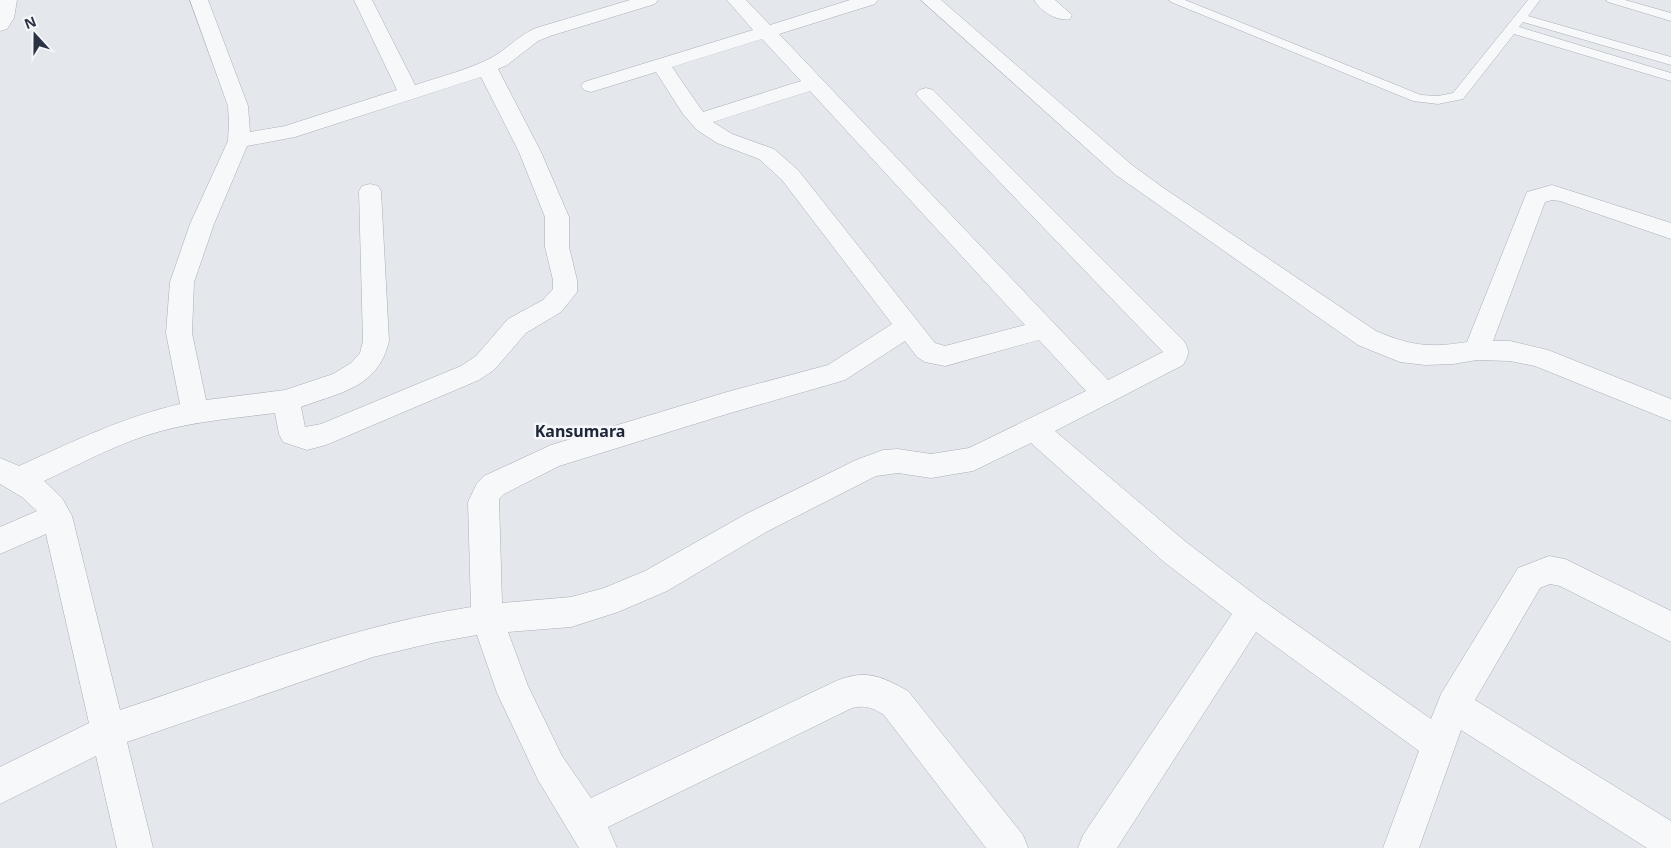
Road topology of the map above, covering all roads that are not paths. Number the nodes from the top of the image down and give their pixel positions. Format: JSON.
{"nodes":[{"id":1,"x":8,"y":0,"type":"edge"},
{"id":2,"x":198,"y":0,"type":"edge"},
{"id":3,"x":363,"y":0,"type":"edge"},
{"id":4,"x":649,"y":0,"type":"edge"},
{"id":5,"x":736,"y":0,"type":"edge"},
{"id":6,"x":869,"y":0,"type":"edge"},
{"id":7,"x":930,"y":0,"type":"edge"},
{"id":8,"x":1043,"y":0,"type":"edge"},
{"id":9,"x":1175,"y":0,"type":"edge"},
{"id":10,"x":1534,"y":0,"type":"edge"},
{"id":11,"x":1612,"y":0,"type":"edge"},
{"id":12,"x":1063,"y":15,"type":"dead end"},
{"id":13,"x":1520,"y":17,"type":"junction"},
{"id":14,"x":1671,"y":17,"type":"edge"},
{"id":15,"x":0,"y":25,"type":"edge"},
{"id":16,"x":1511,"y":30,"type":"junction"},
{"id":17,"x":766,"y":32,"type":"junction"},
{"id":18,"x":1671,"y":61,"type":"edge"},
{"id":19,"x":661,"y":64,"type":"junction"},
{"id":20,"x":487,"y":68,"type":"junction"},
{"id":21,"x":1671,"y":77,"type":"edge"},
{"id":22,"x":815,"y":83,"type":"junction"},
{"id":23,"x":591,"y":86,"type":"dead end"},
{"id":24,"x":410,"y":94,"type":"junction"},
{"id":25,"x":926,"y":94,"type":"dead end"},
{"id":26,"x":698,"y":120,"type":"junction"},
{"id":27,"x":239,"y":141,"type":"junction"},
{"id":28,"x":370,"y":191,"type":"dead end"},
{"id":29,"x":1671,"y":231,"type":"edge"},
{"id":30,"x":907,"y":327,"type":"junction"},
{"id":31,"x":1044,"y":329,"type":"junction"},
{"id":32,"x":1477,"y":350,"type":"junction"},
{"id":33,"x":1105,"y":394,"type":"junction"},
{"id":34,"x":286,"y":401,"type":"junction"},
{"id":35,"x":1671,"y":410,"type":"edge"},
{"id":36,"x":195,"y":412,"type":"junction"},
{"id":37,"x":1034,"y":429,"type":"junction"},
{"id":38,"x":9,"y":475,"type":"edge"},
{"id":39,"x":57,"y":516,"type":"junction"},
{"id":40,"x":0,"y":541,"type":"edge"},
{"id":41,"x":1252,"y":610,"type":"junction"},
{"id":42,"x":487,"y":620,"type":"junction"},
{"id":43,"x":1671,"y":627,"type":"edge"},
{"id":44,"x":1453,"y":706,"type":"junction"},
{"id":45,"x":109,"y":731,"type":"junction"},
{"id":46,"x":1439,"y":745,"type":"junction"},
{"id":47,"x":0,"y":786,"type":"edge"},
{"id":48,"x":591,"y":834,"type":"edge"},
{"id":49,"x":1671,"y":842,"type":"edge"},
{"id":50,"x":136,"y":848,"type":"edge"},
{"id":51,"x":1010,"y":848,"type":"edge"},
{"id":52,"x":1096,"y":848,"type":"edge"},
{"id":53,"x":1401,"y":848,"type":"edge"}],
"edges":[{"from":1,"to":15,"type":"street"},
{"from":2,"to":27,"type":"street"},
{"from":3,"to":24,"type":"street"},
{"from":4,"to":20,"type":"street"},
{"from":5,"to":17,"type":"street"},
{"from":6,"to":17,"type":"street"},
{"from":7,"to":32,"type":"street"},
{"from":8,"to":12,"type":"street"},
{"from":9,"to":16,"type":"lane"},
{"from":10,"to":13,"type":"lane"},
{"from":11,"to":14,"type":"lane"},
{"from":13,"to":16,"type":"lane"},
{"from":13,"to":18,"type":"lane"},
{"from":16,"to":21,"type":"lane"},
{"from":17,"to":19,"type":"street"},
{"from":17,"to":22,"type":"street"},
{"from":19,"to":23,"type":"street"},
{"from":19,"to":26,"type":"street"},
{"from":20,"to":24,"type":"street"},
{"from":20,"to":34,"type":"street"},
{"from":22,"to":26,"type":"street"},
{"from":22,"to":31,"type":"street"},
{"from":24,"to":27,"type":"street"},
{"from":25,"to":33,"type":"street"},
{"from":26,"to":30,"type":"street"},
{"from":27,"to":36,"type":"street"},
{"from":28,"to":34,"type":"street"},
{"from":29,"to":32,"type":"street"},
{"from":30,"to":31,"type":"street"},
{"from":30,"to":42,"type":"street"},
{"from":31,"to":33,"type":"street"},
{"from":32,"to":35,"type":"street"},
{"from":33,"to":37,"type":"street"},
{"from":34,"to":36,"type":"street"},
{"from":36,"to":38,"type":"street"},
{"from":37,"to":41,"type":"street"},
{"from":37,"to":42,"type":"street"},
{"from":38,"to":39,"type":"street"},
{"from":39,"to":40,"type":"street"},
{"from":39,"to":45,"type":"street"},
{"from":41,"to":46,"type":"street"},
{"from":41,"to":52,"type":"street"},
{"from":42,"to":45,"type":"street"},
{"from":42,"to":48,"type":"street"},
{"from":43,"to":44,"type":"street"},
{"from":44,"to":46,"type":"street"},
{"from":44,"to":49,"type":"street"},
{"from":45,"to":47,"type":"street"},
{"from":45,"to":50,"type":"street"},
{"from":46,"to":53,"type":"street"},
{"from":48,"to":51,"type":"street"}]}
